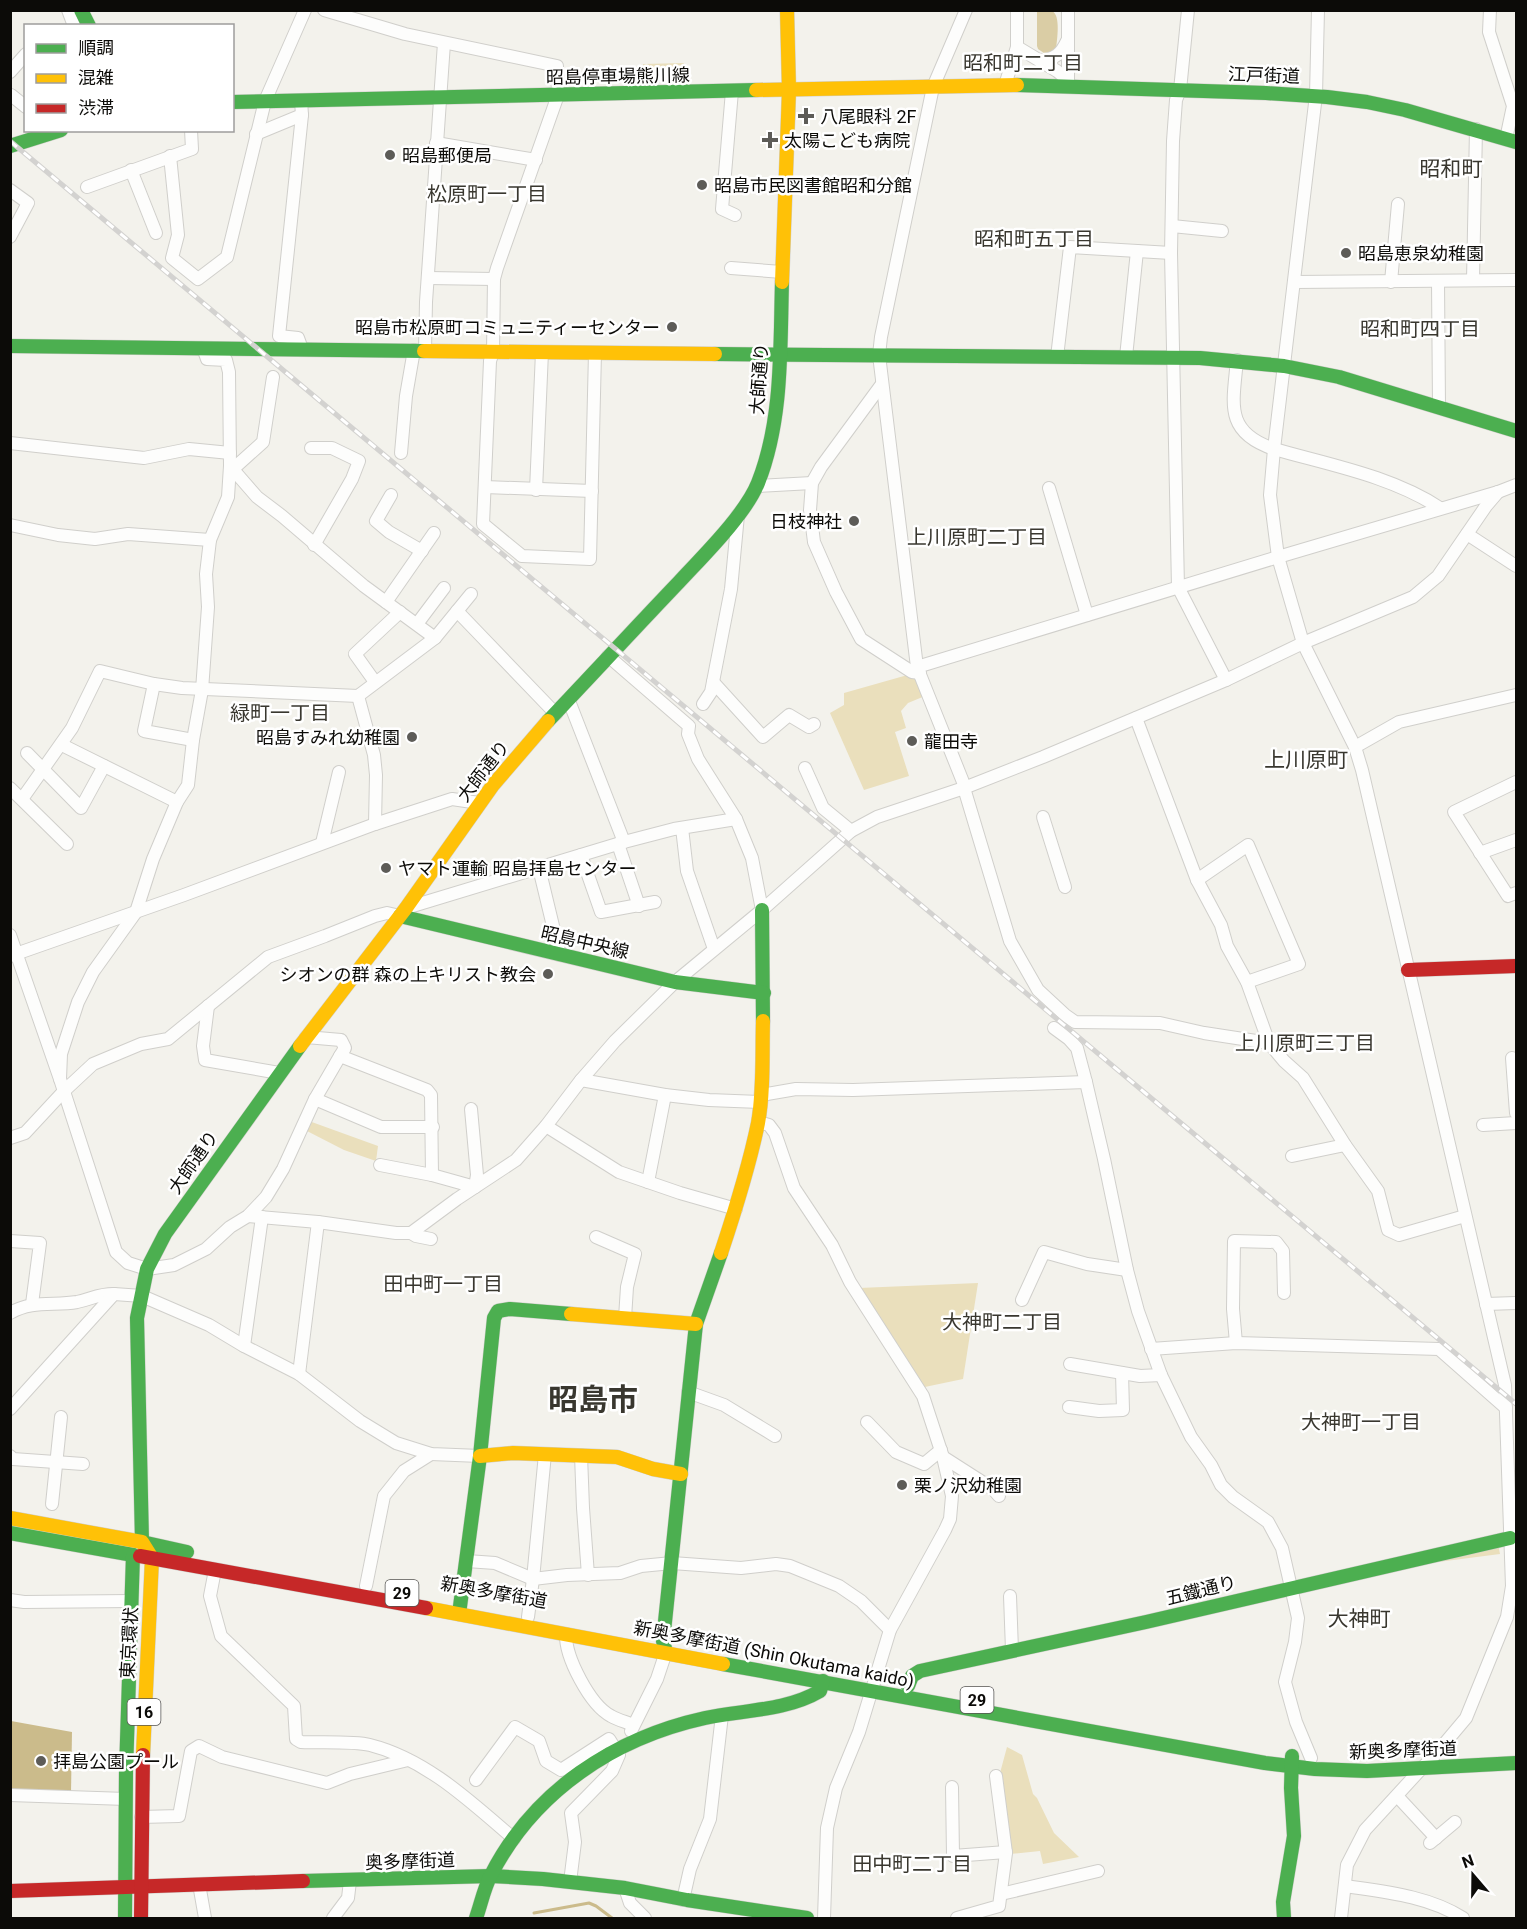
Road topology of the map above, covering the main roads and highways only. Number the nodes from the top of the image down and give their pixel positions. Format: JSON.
{"nodes":[{"id":1,"x":81,"y":10,"type":"edge"},
{"id":2,"x":787,"y":10,"type":"edge"},
{"id":3,"x":87,"y":24,"type":"edge"},
{"id":4,"x":1005,"y":85,"type":"joint"},
{"id":5,"x":789,"y":90,"type":"junction"},
{"id":6,"x":234,"y":102,"type":"edge"},
{"id":7,"x":55,"y":132,"type":"edge"},
{"id":8,"x":1511,"y":140,"type":"edge"},
{"id":9,"x":10,"y":146,"type":"edge"},
{"id":10,"x":10,"y":346,"type":"edge"},
{"id":11,"x":780,"y":355,"type":"junction"},
{"id":12,"x":1516,"y":431,"type":"edge"},
{"id":13,"x":762,"y":910,"type":"road end"},
{"id":14,"x":403,"y":912,"type":"junction"},
{"id":15,"x":1516,"y":966,"type":"edge"},
{"id":16,"x":1408,"y":970,"type":"road end"},
{"id":17,"x":764,"y":993,"type":"junction"},
{"id":18,"x":696,"y":1324,"type":"junction"},
{"id":19,"x":480,"y":1456,"type":"junction"},
{"id":20,"x":681,"y":1474,"type":"junction"},
{"id":21,"x":10,"y":1518,"type":"edge"},
{"id":22,"x":10,"y":1533,"type":"edge"},
{"id":23,"x":1513,"y":1537,"type":"edge"},
{"id":24,"x":142,"y":1542,"type":"junction"},
{"id":25,"x":133,"y":1555,"type":"junction"},
{"id":26,"x":152,"y":1558,"type":"junction"},
{"id":27,"x":460,"y":1609,"type":"junction"},
{"id":28,"x":665,"y":1646,"type":"junction"},
{"id":29,"x":823,"y":1681,"type":"junction"},
{"id":30,"x":873,"y":1685,"type":"junction"},
{"id":31,"x":908,"y":1686,"type":"junction"},
{"id":32,"x":1516,"y":1753,"type":"edge"},
{"id":33,"x":1291,"y":1761,"type":"junction"},
{"id":34,"x":1516,"y":1763,"type":"edge"},
{"id":35,"x":491,"y":1876,"type":"junction"},
{"id":36,"x":140,"y":1886,"type":"junction"},
{"id":37,"x":125,"y":1887,"type":"junction"},
{"id":38,"x":10,"y":1891,"type":"edge"},
{"id":39,"x":125,"y":1918,"type":"edge"},
{"id":40,"x":141,"y":1918,"type":"edge"},
{"id":41,"x":476,"y":1918,"type":"edge"},
{"id":42,"x":807,"y":1918,"type":"edge"},
{"id":43,"x":1284,"y":1918,"type":"edge"}],
"edges":[{"from":1,"to":3,"type":"main road"},
{"from":2,"to":5,"type":"main road","name":"大師通り"},
{"from":4,"to":5,"type":"main road","name":"昭島停車場熊川線"},
{"from":4,"to":8,"type":"main road","name":"江戸街道"},
{"from":5,"to":6,"type":"main road","name":"昭島停車場熊川線"},
{"from":5,"to":11,"type":"main road","name":"大師通り"},
{"from":7,"to":9,"type":"main road"},
{"from":10,"to":11,"type":"main road"},
{"from":11,"to":12,"type":"main road"},
{"from":11,"to":14,"type":"main road","name":"大師通り"},
{"from":13,"to":17,"type":"main road"},
{"from":14,"to":17,"type":"main road","name":"昭島中央線"},
{"from":14,"to":24,"type":"main road","name":"大師通り"},
{"from":15,"to":16,"type":"main road"},
{"from":17,"to":18,"type":"main road"},
{"from":18,"to":19,"type":"main road"},
{"from":18,"to":20,"type":"main road"},
{"from":19,"to":20,"type":"main road"},
{"from":19,"to":27,"type":"main road"},
{"from":20,"to":28,"type":"main road"},
{"from":21,"to":24,"type":"main road"},
{"from":22,"to":25,"type":"main road"},
{"from":23,"to":31,"type":"main road","name":"五鐵通り"},
{"from":24,"to":25,"type":"main road"},
{"from":24,"to":26,"type":"main road"},
{"from":24,"to":27,"type":"main road","name":"新奥多摩街道","number":"29"},
{"from":25,"to":26,"type":"main road","number":"29"},
{"from":25,"to":37,"type":"main road","name":"東京環状","number":"16"},
{"from":26,"to":27,"type":"main road","name":"新奥多摩街道 (Shin Okutama kaido)","number":"29"},
{"from":26,"to":36,"type":"main road","name":"東京環状","number":"16"},
{"from":27,"to":28,"type":"main road","name":"新奥多摩街道","number":"29"},
{"from":27,"to":28,"type":"main road","name":"新奥多摩街道 (Shin Okutama kaido)","number":"29"},
{"from":28,"to":29,"type":"main road","name":"新奥多摩街道 (Shin Okutama kaido)","number":"29"},
{"from":28,"to":30,"type":"main road","name":"新奥多摩街道 (Shin Okutama kaido)","number":"29"},
{"from":29,"to":30,"type":"main road","name":"新奥多摩街道 (Shin Okutama kaido)","number":"29"},
{"from":29,"to":35,"type":"main road"},
{"from":30,"to":31,"type":"main road","name":"新奥多摩街道 (Shin Okutama kaido)","number":"29"},
{"from":30,"to":33,"type":"main road","name":"新奥多摩街道 (Shin Okutama kaido)","number":"29"},
{"from":31,"to":33,"type":"main road","name":"新奥多摩街道 (Shin Okutama kaido)","number":"29"},
{"from":32,"to":33,"type":"main road","name":"新奥多摩街道","number":"29"},
{"from":33,"to":34,"type":"main road","name":"新奥多摩街道","number":"29"},
{"from":33,"to":43,"type":"main road"},
{"from":35,"to":36,"type":"main road","name":"奥多摩街道"},
{"from":35,"to":41,"type":"main road"},
{"from":35,"to":42,"type":"main road","name":"奥多摩街道"},
{"from":36,"to":37,"type":"main road","name":"奥多摩街道"},
{"from":36,"to":40,"type":"main road","name":"東京環状","number":"16"},
{"from":37,"to":38,"type":"main road","name":"奥多摩街道"},
{"from":37,"to":39,"type":"main road","name":"東京環状","number":"16"}]}
